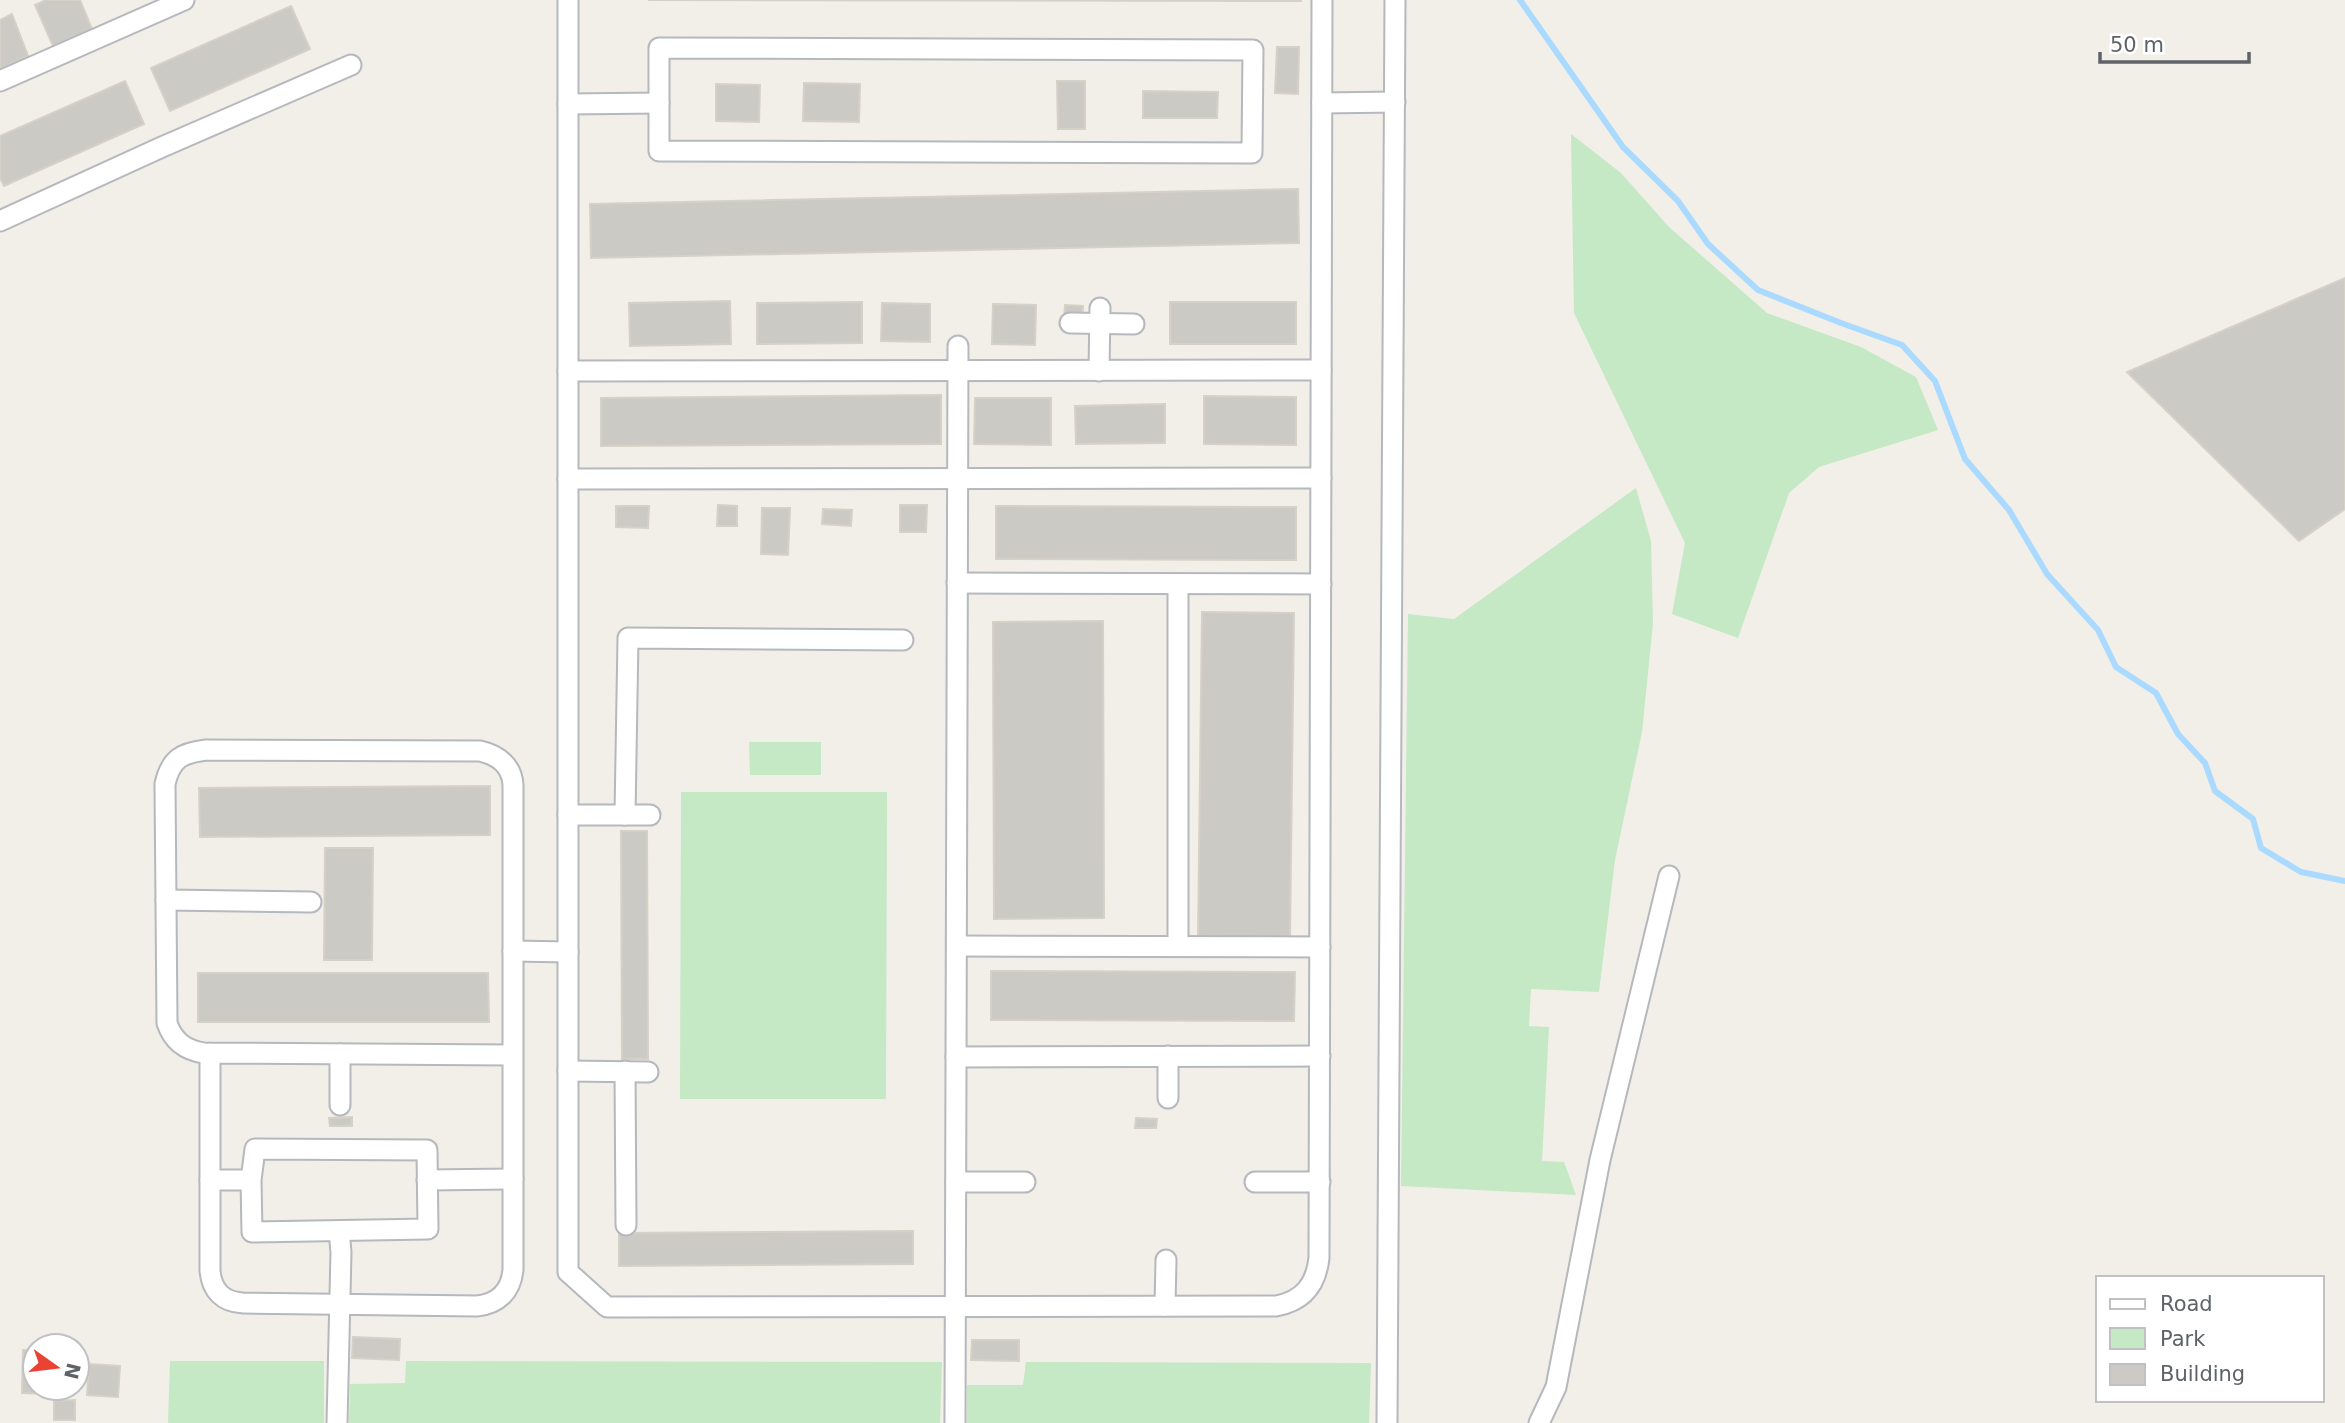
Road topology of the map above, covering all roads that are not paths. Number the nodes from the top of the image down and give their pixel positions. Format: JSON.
{"nodes":[{"id":1,"x":184,"y":0,"type":"edge"},
{"id":2,"x":568,"y":0,"type":"edge"},
{"id":3,"x":1322,"y":0,"type":"edge"},
{"id":4,"x":1395,"y":0,"type":"edge"},
{"id":5,"x":149,"y":8,"type":"edge"},
{"id":6,"x":351,"y":65,"type":"dead end"},
{"id":7,"x":0,"y":81,"type":"edge"},
{"id":8,"x":1395,"y":102,"type":"junction"},
{"id":9,"x":659,"y":103,"type":"junction"},
{"id":10,"x":1322,"y":103,"type":"junction"},
{"id":11,"x":568,"y":104,"type":"junction"},
{"id":12,"x":0,"y":221,"type":"edge"},
{"id":13,"x":1100,"y":315,"type":"junction"},
{"id":14,"x":1070,"y":323,"type":"dead end"},
{"id":15,"x":1134,"y":324,"type":"dead end"},
{"id":16,"x":958,"y":346,"type":"dead end"},
{"id":17,"x":1321,"y":370,"type":"junction"},
{"id":18,"x":568,"y":371,"type":"junction"},
{"id":19,"x":958,"y":371,"type":"junction"},
{"id":20,"x":1099,"y":371,"type":"junction"},
{"id":21,"x":1321,"y":478,"type":"junction"},
{"id":22,"x":568,"y":479,"type":"junction"},
{"id":23,"x":958,"y":479,"type":"junction"},
{"id":24,"x":957,"y":583,"type":"junction"},
{"id":25,"x":1178,"y":584,"type":"junction"},
{"id":26,"x":1321,"y":584,"type":"junction"},
{"id":27,"x":903,"y":640,"type":"dead end"},
{"id":28,"x":568,"y":815,"type":"junction"},
{"id":29,"x":625,"y":815,"type":"junction"},
{"id":30,"x":650,"y":815,"type":"dead end"},
{"id":31,"x":1669,"y":876,"type":"dead end"},
{"id":32,"x":166,"y":900,"type":"junction"},
{"id":33,"x":311,"y":902,"type":"dead end"},
{"id":34,"x":957,"y":946,"type":"junction"},
{"id":35,"x":1178,"y":946,"type":"junction"},
{"id":36,"x":1320,"y":947,"type":"junction"},
{"id":37,"x":513,"y":951,"type":"junction"},
{"id":38,"x":568,"y":952,"type":"junction"},
{"id":39,"x":211,"y":1053,"type":"junction"},
{"id":40,"x":340,"y":1054,"type":"junction"},
{"id":41,"x":513,"y":1055,"type":"junction"},
{"id":42,"x":1168,"y":1056,"type":"junction"},
{"id":43,"x":1320,"y":1056,"type":"junction"},
{"id":44,"x":956,"y":1057,"type":"junction"},
{"id":45,"x":568,"y":1071,"type":"junction"},
{"id":46,"x":625,"y":1071,"type":"junction"},
{"id":47,"x":648,"y":1072,"type":"dead end"},
{"id":48,"x":1168,"y":1098,"type":"dead end"},
{"id":49,"x":340,"y":1105,"type":"dead end"},
{"id":50,"x":211,"y":1180,"type":"junction"},
{"id":51,"x":250,"y":1180,"type":"junction"},
{"id":52,"x":427,"y":1180,"type":"junction"},
{"id":53,"x":513,"y":1180,"type":"junction"},
{"id":54,"x":956,"y":1182,"type":"junction"},
{"id":55,"x":1025,"y":1182,"type":"dead end"},
{"id":56,"x":1255,"y":1182,"type":"dead end"},
{"id":57,"x":1320,"y":1182,"type":"junction"},
{"id":58,"x":626,"y":1225,"type":"dead end"},
{"id":59,"x":339,"y":1231,"type":"junction"},
{"id":60,"x":1166,"y":1260,"type":"dead end"},
{"id":61,"x":339,"y":1305,"type":"junction"},
{"id":62,"x":956,"y":1306,"type":"junction"},
{"id":63,"x":1166,"y":1306,"type":"junction"},
{"id":64,"x":337,"y":1423,"type":"edge"},
{"id":65,"x":955,"y":1423,"type":"edge"},
{"id":66,"x":1387,"y":1423,"type":"edge"},
{"id":67,"x":1539,"y":1423,"type":"edge"}],
"edges":[{"from":1,"to":5,"type":"street"},
{"from":2,"to":11,"type":"street"},
{"from":3,"to":10,"type":"street"},
{"from":4,"to":8,"type":"street"},
{"from":5,"to":7,"type":"street"},
{"from":6,"to":12,"type":"street"},
{"from":8,"to":10,"type":"street"},
{"from":8,"to":66,"type":"street"},
{"from":9,"to":9,"type":"street"},
{"from":9,"to":11,"type":"street"},
{"from":10,"to":17,"type":"street"},
{"from":11,"to":18,"type":"street"},
{"from":13,"to":14,"type":"street"},
{"from":13,"to":15,"type":"street"},
{"from":13,"to":20,"type":"street"},
{"from":16,"to":19,"type":"street"},
{"from":17,"to":20,"type":"street"},
{"from":17,"to":21,"type":"street"},
{"from":18,"to":19,"type":"street"},
{"from":18,"to":22,"type":"street"},
{"from":19,"to":20,"type":"street"},
{"from":19,"to":23,"type":"street"},
{"from":21,"to":23,"type":"street"},
{"from":21,"to":26,"type":"street"},
{"from":22,"to":23,"type":"street"},
{"from":22,"to":28,"type":"street"},
{"from":23,"to":24,"type":"street"},
{"from":24,"to":25,"type":"street"},
{"from":24,"to":34,"type":"street"},
{"from":25,"to":26,"type":"street"},
{"from":25,"to":35,"type":"street"},
{"from":26,"to":36,"type":"street"},
{"from":27,"to":29,"type":"street"},
{"from":28,"to":29,"type":"street"},
{"from":28,"to":38,"type":"street"},
{"from":29,"to":30,"type":"street"},
{"from":31,"to":67,"type":"street"},
{"from":32,"to":33,"type":"street"},
{"from":32,"to":37,"type":"street"},
{"from":32,"to":39,"type":"street"},
{"from":34,"to":35,"type":"street"},
{"from":34,"to":44,"type":"street"},
{"from":35,"to":36,"type":"street"},
{"from":36,"to":43,"type":"street"},
{"from":37,"to":38,"type":"street"},
{"from":37,"to":41,"type":"street"},
{"from":38,"to":45,"type":"street"},
{"from":39,"to":40,"type":"street"},
{"from":39,"to":50,"type":"street"},
{"from":40,"to":41,"type":"street"},
{"from":40,"to":49,"type":"street"},
{"from":41,"to":53,"type":"street"},
{"from":42,"to":43,"type":"street"},
{"from":42,"to":44,"type":"street"},
{"from":42,"to":48,"type":"street"},
{"from":43,"to":57,"type":"street"},
{"from":44,"to":54,"type":"street"},
{"from":45,"to":46,"type":"street"},
{"from":45,"to":62,"type":"street"},
{"from":46,"to":47,"type":"street"},
{"from":46,"to":58,"type":"street"},
{"from":50,"to":51,"type":"street"},
{"from":50,"to":61,"type":"street"},
{"from":51,"to":52,"type":"street"},
{"from":51,"to":59,"type":"street"},
{"from":52,"to":53,"type":"street"},
{"from":52,"to":59,"type":"street"},
{"from":53,"to":61,"type":"street"},
{"from":54,"to":55,"type":"street"},
{"from":54,"to":62,"type":"street"},
{"from":56,"to":57,"type":"street"},
{"from":57,"to":63,"type":"street"},
{"from":59,"to":61,"type":"street"},
{"from":60,"to":63,"type":"street"},
{"from":61,"to":64,"type":"street"},
{"from":62,"to":63,"type":"street"},
{"from":62,"to":65,"type":"street"}]}
